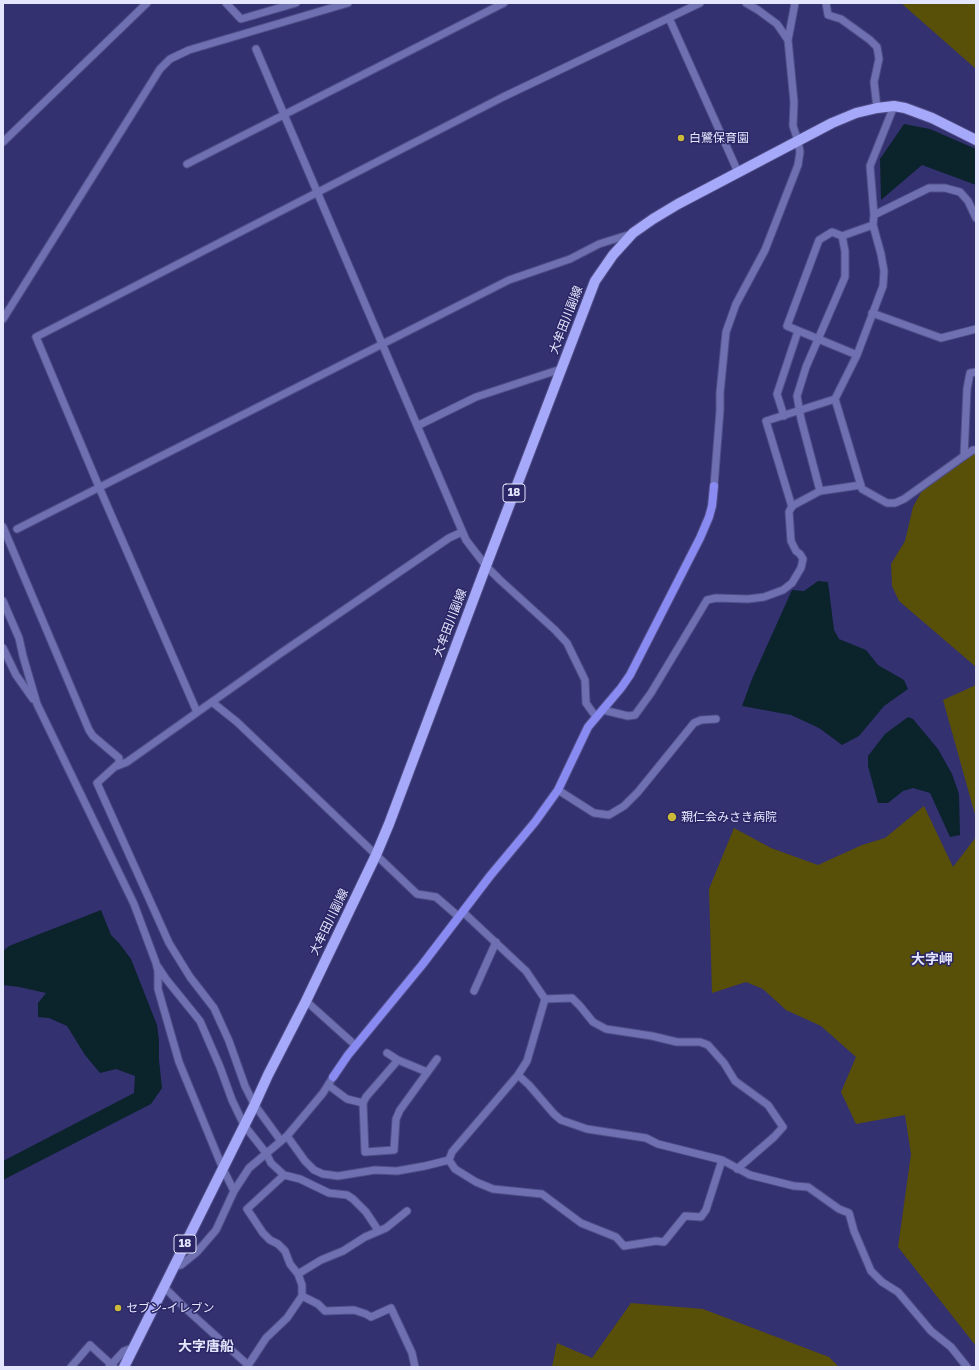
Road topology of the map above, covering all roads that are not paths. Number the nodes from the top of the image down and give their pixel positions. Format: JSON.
{"nodes":[{"id":1,"x":147,"y":3,"type":"edge"},
{"id":2,"x":226,"y":3,"type":"edge"},
{"id":3,"x":296,"y":3,"type":"edge"},
{"id":4,"x":348,"y":3,"type":"edge"},
{"id":5,"x":504,"y":3,"type":"edge"},
{"id":6,"x":700,"y":3,"type":"edge"},
{"id":7,"x":746,"y":3,"type":"edge"},
{"id":8,"x":795,"y":3,"type":"edge"},
{"id":9,"x":826,"y":3,"type":"edge"},
{"id":10,"x":670,"y":18,"type":"junction"},
{"id":11,"x":788,"y":40,"type":"junction"},
{"id":12,"x":256,"y":49,"type":"dead end"},
{"id":13,"x":894,"y":106,"type":"junction"},
{"id":14,"x":877,"y":108,"type":"junction"},
{"id":15,"x":284,"y":115,"type":"junction"},
{"id":16,"x":976,"y":140,"type":"edge"},
{"id":17,"x":798,"y":141,"type":"junction"},
{"id":18,"x":3,"y":142,"type":"edge"},
{"id":19,"x":187,"y":164,"type":"dead end"},
{"id":20,"x":738,"y":172,"type":"junction"},
{"id":21,"x":317,"y":193,"type":"junction"},
{"id":22,"x":874,"y":215,"type":"junction"},
{"id":23,"x":976,"y":218,"type":"edge"},
{"id":24,"x":873,"y":225,"type":"junction"},
{"id":25,"x":633,"y":233,"type":"junction"},
{"id":26,"x":842,"y":236,"type":"junction"},
{"id":27,"x":872,"y":313,"type":"junction"},
{"id":28,"x":3,"y":319,"type":"edge"},
{"id":29,"x":976,"y":329,"type":"edge"},
{"id":30,"x":798,"y":331,"type":"junction"},
{"id":31,"x":818,"y":339,"type":"junction"},
{"id":32,"x":381,"y":344,"type":"junction"},
{"id":33,"x":857,"y":356,"type":"junction"},
{"id":34,"x":561,"y":369,"type":"junction"},
{"id":35,"x":976,"y":372,"type":"edge"},
{"id":36,"x":835,"y":399,"type":"junction"},
{"id":37,"x":800,"y":411,"type":"junction"},
{"id":38,"x":784,"y":416,"type":"junction"},
{"id":39,"x":418,"y":426,"type":"junction"},
{"id":40,"x":976,"y":450,"type":"edge"},
{"id":41,"x":964,"y":456,"type":"junction"},
{"id":42,"x":861,"y":485,"type":"junction"},
{"id":43,"x":714,"y":486,"type":"joint"},
{"id":44,"x":99,"y":487,"type":"junction"},
{"id":45,"x":820,"y":491,"type":"junction"},
{"id":46,"x":792,"y":507,"type":"junction"},
{"id":47,"x":3,"y":527,"type":"edge"},
{"id":48,"x":17,"y":529,"type":"dead end"},
{"id":49,"x":462,"y":532,"type":"junction"},
{"id":50,"x":486,"y":566,"type":"junction"},
{"id":51,"x":3,"y":601,"type":"edge"},
{"id":52,"x":3,"y":648,"type":"edge"},
{"id":53,"x":212,"y":702,"type":"junction"},
{"id":54,"x":37,"y":704,"type":"junction"},
{"id":55,"x":602,"y":710,"type":"junction"},
{"id":56,"x":197,"y":712,"type":"junction"},
{"id":57,"x":596,"y":717,"type":"junction"},
{"id":58,"x":716,"y":719,"type":"dead end"},
{"id":59,"x":117,"y":766,"type":"junction"},
{"id":60,"x":558,"y":790,"type":"junction"},
{"id":61,"x":376,"y":855,"type":"junction"},
{"id":62,"x":461,"y":914,"type":"junction"},
{"id":63,"x":496,"y":942,"type":"junction"},
{"id":64,"x":156,"y":963,"type":"junction"},
{"id":65,"x":474,"y":991,"type":"dead end"},
{"id":66,"x":546,"y":999,"type":"junction"},
{"id":67,"x":306,"y":1001,"type":"junction"},
{"id":68,"x":355,"y":1046,"type":"junction"},
{"id":69,"x":387,"y":1053,"type":"dead end"},
{"id":70,"x":437,"y":1058,"type":"dead end"},
{"id":71,"x":398,"y":1060,"type":"junction"},
{"id":72,"x":427,"y":1072,"type":"junction"},
{"id":73,"x":518,"y":1075,"type":"junction"},
{"id":74,"x":331,"y":1081,"type":"junction"},
{"id":75,"x":364,"y":1104,"type":"junction"},
{"id":76,"x":254,"y":1106,"type":"junction"},
{"id":77,"x":245,"y":1123,"type":"junction"},
{"id":78,"x":284,"y":1138,"type":"junction"},
{"id":79,"x":266,"y":1153,"type":"junction"},
{"id":80,"x":449,"y":1160,"type":"junction"},
{"id":81,"x":722,"y":1160,"type":"junction"},
{"id":82,"x":223,"y":1169,"type":"junction"},
{"id":83,"x":737,"y":1169,"type":"junction"},
{"id":84,"x":284,"y":1175,"type":"junction"},
{"id":85,"x":234,"y":1191,"type":"junction"},
{"id":86,"x":407,"y":1211,"type":"dead end"},
{"id":87,"x":378,"y":1230,"type":"junction"},
{"id":88,"x":174,"y":1266,"type":"junction"},
{"id":89,"x":298,"y":1274,"type":"junction"},
{"id":90,"x":164,"y":1287,"type":"junction"},
{"id":91,"x":302,"y":1296,"type":"junction"},
{"id":92,"x":134,"y":1347,"type":"junction"},
{"id":93,"x":111,"y":1366,"type":"edge"},
{"id":94,"x":247,"y":1366,"type":"edge"},
{"id":95,"x":71,"y":1367,"type":"edge"},
{"id":96,"x":124,"y":1367,"type":"edge"},
{"id":97,"x":415,"y":1367,"type":"edge"},
{"id":98,"x":967,"y":1367,"type":"edge"}],
"edges":[{"from":1,"to":18,"type":"street"},
{"from":2,"to":3,"type":"street"},
{"from":4,"to":28,"type":"street"},
{"from":5,"to":15,"type":"street"},
{"from":6,"to":10,"type":"street"},
{"from":7,"to":11,"type":"street"},
{"from":8,"to":11,"type":"street"},
{"from":9,"to":14,"type":"street"},
{"from":10,"to":20,"type":"street"},
{"from":10,"to":21,"type":"street"},
{"from":11,"to":17,"type":"street"},
{"from":12,"to":15,"type":"street"},
{"from":13,"to":14,"type":"main road","name":"大牟田川副線","number":"18"},
{"from":13,"to":16,"type":"main road","name":"大牟田川副線","number":"18"},
{"from":13,"to":22,"type":"street"},
{"from":14,"to":17,"type":"main road","name":"大牟田川副線","number":"18"},
{"from":15,"to":19,"type":"street"},
{"from":15,"to":21,"type":"street"},
{"from":17,"to":20,"type":"main road","name":"大牟田川副線","number":"18"},
{"from":17,"to":43,"type":"street"},
{"from":20,"to":25,"type":"main road","name":"大牟田川副線","number":"18"},
{"from":21,"to":32,"type":"street"},
{"from":21,"to":44,"type":"street"},
{"from":22,"to":23,"type":"street"},
{"from":22,"to":24,"type":"street"},
{"from":24,"to":26,"type":"street"},
{"from":24,"to":27,"type":"street"},
{"from":25,"to":32,"type":"street"},
{"from":25,"to":34,"type":"main road","name":"大牟田川副線","number":"18"},
{"from":26,"to":30,"type":"street"},
{"from":26,"to":31,"type":"street"},
{"from":27,"to":29,"type":"street"},
{"from":27,"to":33,"type":"street"},
{"from":30,"to":31,"type":"street"},
{"from":30,"to":38,"type":"street"},
{"from":31,"to":33,"type":"street"},
{"from":31,"to":37,"type":"street"},
{"from":32,"to":39,"type":"street"},
{"from":32,"to":44,"type":"street"},
{"from":33,"to":36,"type":"street"},
{"from":34,"to":39,"type":"street"},
{"from":34,"to":50,"type":"main road","name":"大牟田川副線","number":"18"},
{"from":35,"to":41,"type":"street"},
{"from":36,"to":37,"type":"street"},
{"from":36,"to":42,"type":"street"},
{"from":37,"to":38,"type":"street"},
{"from":37,"to":45,"type":"street"},
{"from":38,"to":46,"type":"street"},
{"from":39,"to":49,"type":"street"},
{"from":40,"to":41,"type":"street"},
{"from":41,"to":42,"type":"street"},
{"from":42,"to":45,"type":"street"},
{"from":43,"to":55,"type":"street"},
{"from":44,"to":48,"type":"street"},
{"from":44,"to":56,"type":"street"},
{"from":45,"to":46,"type":"street"},
{"from":46,"to":55,"type":"street"},
{"from":47,"to":59,"type":"street"},
{"from":49,"to":50,"type":"street"},
{"from":49,"to":53,"type":"street"},
{"from":50,"to":57,"type":"street"},
{"from":50,"to":61,"type":"main road","name":"大牟田川副線","number":"18"},
{"from":51,"to":54,"type":"street"},
{"from":52,"to":54,"type":"street"},
{"from":53,"to":56,"type":"street"},
{"from":53,"to":61,"type":"street"},
{"from":54,"to":64,"type":"street"},
{"from":55,"to":57,"type":"street"},
{"from":56,"to":59,"type":"street"},
{"from":57,"to":60,"type":"street"},
{"from":58,"to":60,"type":"street"},
{"from":59,"to":76,"type":"street"},
{"from":60,"to":62,"type":"street"},
{"from":61,"to":62,"type":"street"},
{"from":61,"to":67,"type":"main road","name":"大牟田川副線","number":"18"},
{"from":62,"to":63,"type":"street"},
{"from":62,"to":68,"type":"street"},
{"from":63,"to":65,"type":"street"},
{"from":63,"to":66,"type":"street"},
{"from":64,"to":77,"type":"street"},
{"from":64,"to":82,"type":"street"},
{"from":66,"to":73,"type":"street"},
{"from":66,"to":83,"type":"street"},
{"from":67,"to":68,"type":"street"},
{"from":67,"to":76,"type":"main road","name":"大牟田川副線","number":"18"},
{"from":68,"to":74,"type":"street"},
{"from":69,"to":71,"type":"street"},
{"from":70,"to":72,"type":"street"},
{"from":71,"to":72,"type":"street"},
{"from":71,"to":75,"type":"street"},
{"from":72,"to":75,"type":"street"},
{"from":73,"to":80,"type":"street"},
{"from":73,"to":81,"type":"street"},
{"from":74,"to":75,"type":"street"},
{"from":74,"to":78,"type":"street"},
{"from":76,"to":77,"type":"main road","name":"大牟田川副線","number":"18"},
{"from":76,"to":78,"type":"street"},
{"from":77,"to":79,"type":"street"},
{"from":77,"to":82,"type":"main road","name":"大牟田川副線","number":"18"},
{"from":78,"to":79,"type":"street"},
{"from":78,"to":80,"type":"street"},
{"from":79,"to":84,"type":"street"},
{"from":79,"to":85,"type":"street"},
{"from":80,"to":81,"type":"street"},
{"from":81,"to":83,"type":"street"},
{"from":82,"to":85,"type":"street"},
{"from":82,"to":88,"type":"main road","name":"大牟田川副線","number":"18"},
{"from":83,"to":98,"type":"street"},
{"from":84,"to":87,"type":"street"},
{"from":84,"to":89,"type":"street"},
{"from":85,"to":88,"type":"street"},
{"from":86,"to":87,"type":"street"},
{"from":87,"to":89,"type":"street"},
{"from":88,"to":90,"type":"main road","name":"大牟田川副線","number":"18"},
{"from":89,"to":91,"type":"street"},
{"from":90,"to":92,"type":"main road","name":"大牟田川副線","number":"18"},
{"from":90,"to":94,"type":"street"},
{"from":91,"to":94,"type":"street"},
{"from":91,"to":97,"type":"street"},
{"from":92,"to":93,"type":"street"},
{"from":92,"to":96,"type":"main road","name":"大牟田川副線","number":"18"},
{"from":93,"to":95,"type":"street"}]}
